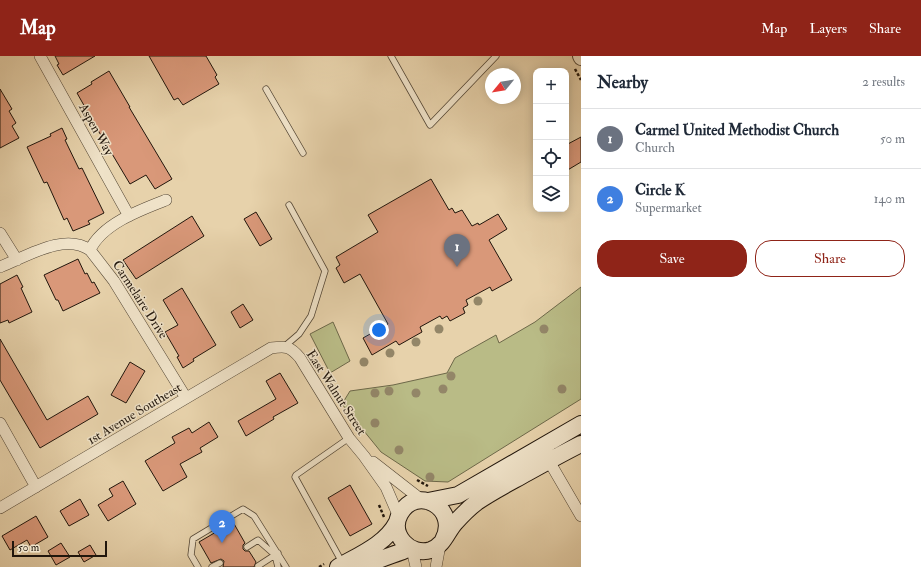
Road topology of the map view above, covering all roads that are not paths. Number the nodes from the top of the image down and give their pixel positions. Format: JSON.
{"nodes":[{"id":1,"x":40,"y":56,"type":"edge"},
{"id":2,"x":391,"y":56,"type":"edge"},
{"id":3,"x":496,"y":56,"type":"edge"},
{"id":4,"x":266,"y":89,"type":"dead end"},
{"id":5,"x":303,"y":153,"type":"dead end"},
{"id":6,"x":166,"y":200,"type":"dead end"},
{"id":7,"x":289,"y":205,"type":"dead end"},
{"id":8,"x":130,"y":216,"type":"junction"},
{"id":9,"x":0,"y":233,"type":"edge"},
{"id":10,"x":90,"y":250,"type":"junction"},
{"id":11,"x":17,"y":260,"type":"junction"},
{"id":12,"x":0,"y":266,"type":"edge"},
{"id":13,"x":285,"y":346,"type":"junction"},
{"id":14,"x":186,"y":398,"type":"junction"},
{"id":15,"x":0,"y":423,"type":"edge"},
{"id":16,"x":581,"y":424,"type":"edge"},
{"id":17,"x":349,"y":438,"type":"junction"},
{"id":18,"x":581,"y":444,"type":"edge"},
{"id":19,"x":364,"y":456,"type":"junction"},
{"id":20,"x":549,"y":461,"type":"junction"},
{"id":21,"x":36,"y":487,"type":"junction"},
{"id":22,"x":426,"y":501,"type":"junction"},
{"id":23,"x":0,"y":508,"type":"edge"},
{"id":24,"x":581,"y":517,"type":"edge"},
{"id":25,"x":398,"y":520,"type":"junction"},
{"id":26,"x":442,"y":542,"type":"junction"},
{"id":27,"x":247,"y":546,"type":"dead end"},
{"id":28,"x":411,"y":549,"type":"junction"},
{"id":29,"x":277,"y":554,"type":"junction"},
{"id":30,"x":220,"y":563,"type":"dead end"},
{"id":31,"x":258,"y":566,"type":"dead end"},
{"id":32,"x":340,"y":566,"type":"edge"},
{"id":33,"x":198,"y":567,"type":"edge"},
{"id":34,"x":212,"y":567,"type":"edge"},
{"id":35,"x":278,"y":567,"type":"edge"},
{"id":36,"x":286,"y":567,"type":"edge"},
{"id":37,"x":364,"y":567,"type":"edge"},
{"id":38,"x":416,"y":567,"type":"edge"},
{"id":39,"x":436,"y":567,"type":"edge"}],
"edges":[{"from":1,"to":8,"type":"street","name":"Aspen Way"},
{"from":2,"to":3,"type":"lane"},
{"from":4,"to":5,"type":"lane"},
{"from":6,"to":8,"type":"street"},
{"from":7,"to":13,"type":"lane"},
{"from":8,"to":10,"type":"street"},
{"from":9,"to":11,"type":"street"},
{"from":10,"to":11,"type":"street"},
{"from":10,"to":14,"type":"street","name":"Carmelaire Drive"},
{"from":11,"to":12,"type":"street"},
{"from":13,"to":14,"type":"street","name":"1st Avenue Southeast"},
{"from":13,"to":17,"type":"street","name":"East Walnut Street"},
{"from":14,"to":21,"type":"street","name":"1st Avenue Southeast"},
{"from":15,"to":21,"type":"street"},
{"from":16,"to":22,"type":"main road"},
{"from":17,"to":19,"type":"street","name":"East Walnut Street"},
{"from":17,"to":32,"type":"lane"},
{"from":18,"to":20,"type":"main road"},
{"from":19,"to":22,"type":"street","name":"East Walnut Street"},
{"from":19,"to":25,"type":"street","name":"East Walnut Street"},
{"from":20,"to":24,"type":"street"},
{"from":20,"to":26,"type":"main road"},
{"from":21,"to":23,"type":"street","name":"1st Avenue Southeast"},
{"from":22,"to":25,"type":"main road"},
{"from":22,"to":26,"type":"main road"},
{"from":25,"to":28,"type":"main road"},
{"from":25,"to":32,"type":"main road"},
{"from":26,"to":28,"type":"main road"},
{"from":26,"to":39,"type":"street"},
{"from":27,"to":29,"type":"lane"},
{"from":28,"to":37,"type":"main road"},
{"from":28,"to":38,"type":"street"},
{"from":29,"to":31,"type":"lane"},
{"from":29,"to":33,"type":"lane"},
{"from":29,"to":35,"type":"lane"},
{"from":29,"to":36,"type":"lane"},
{"from":30,"to":34,"type":"lane"}]}
